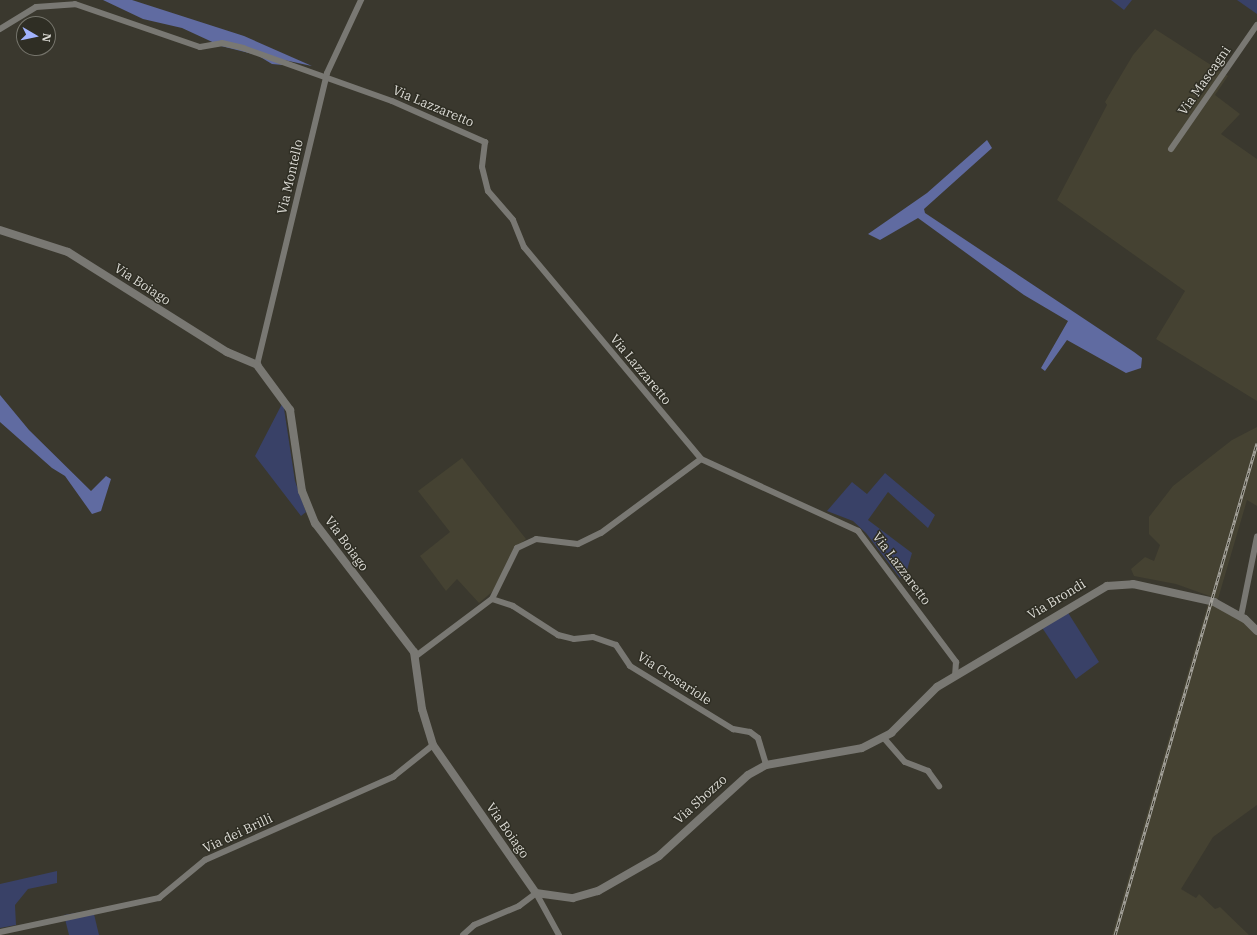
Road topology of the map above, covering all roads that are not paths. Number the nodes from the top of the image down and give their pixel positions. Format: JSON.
{"nodes":[{"id":1,"x":362,"y":0,"type":"edge"},
{"id":2,"x":1257,"y":25,"type":"edge"},
{"id":3,"x":0,"y":29,"type":"edge"},
{"id":4,"x":326,"y":77,"type":"junction"},
{"id":5,"x":1171,"y":149,"type":"dead end"},
{"id":6,"x":0,"y":230,"type":"edge"},
{"id":7,"x":257,"y":365,"type":"junction"},
{"id":8,"x":701,"y":459,"type":"junction"},
{"id":9,"x":1257,"y":537,"type":"edge"},
{"id":10,"x":492,"y":599,"type":"junction"},
{"id":11,"x":1241,"y":616,"type":"junction"},
{"id":12,"x":1257,"y":631,"type":"edge"},
{"id":13,"x":416,"y":656,"type":"junction"},
{"id":14,"x":955,"y":676,"type":"junction"},
{"id":15,"x":891,"y":733,"type":"joint"},
{"id":16,"x":882,"y":737,"type":"junction"},
{"id":17,"x":432,"y":745,"type":"junction"},
{"id":18,"x":766,"y":765,"type":"junction"},
{"id":19,"x":939,"y":786,"type":"dead end"},
{"id":20,"x":536,"y":893,"type":"junction"},
{"id":21,"x":0,"y":932,"type":"edge"},
{"id":22,"x":463,"y":935,"type":"edge"},
{"id":23,"x":559,"y":935,"type":"edge"}],
"edges":[{"from":1,"to":4,"type":"street","name":"Via Montello"},
{"from":2,"to":5,"type":"street","name":"Via Mascagni"},
{"from":3,"to":4,"type":"street"},
{"from":4,"to":7,"type":"street","name":"Via Montello"},
{"from":4,"to":8,"type":"street","name":"Via Lazzaretto"},
{"from":6,"to":7,"type":"street","name":"Via Boiago"},
{"from":7,"to":13,"type":"street","name":"Via Boiago"},
{"from":8,"to":10,"type":"street"},
{"from":8,"to":14,"type":"street","name":"Via Lazzaretto"},
{"from":9,"to":11,"type":"street"},
{"from":10,"to":13,"type":"street"},
{"from":10,"to":18,"type":"street","name":"Via Crosariole"},
{"from":11,"to":12,"type":"street","name":"Via Brondi"},
{"from":11,"to":14,"type":"street","name":"Via Brondi"},
{"from":13,"to":17,"type":"street","name":"Via Boiago"},
{"from":14,"to":15,"type":"street","name":"Via Brondi"},
{"from":15,"to":16,"type":"street","name":"Via Sbozzo"},
{"from":16,"to":18,"type":"street","name":"Via Sbozzo"},
{"from":16,"to":19,"type":"street"},
{"from":17,"to":20,"type":"street","name":"Via Boiago"},
{"from":17,"to":21,"type":"street","name":"Via dei Brilli"},
{"from":18,"to":20,"type":"street","name":"Via Sbozzo"},
{"from":20,"to":22,"type":"street"},
{"from":20,"to":23,"type":"street"}]}
